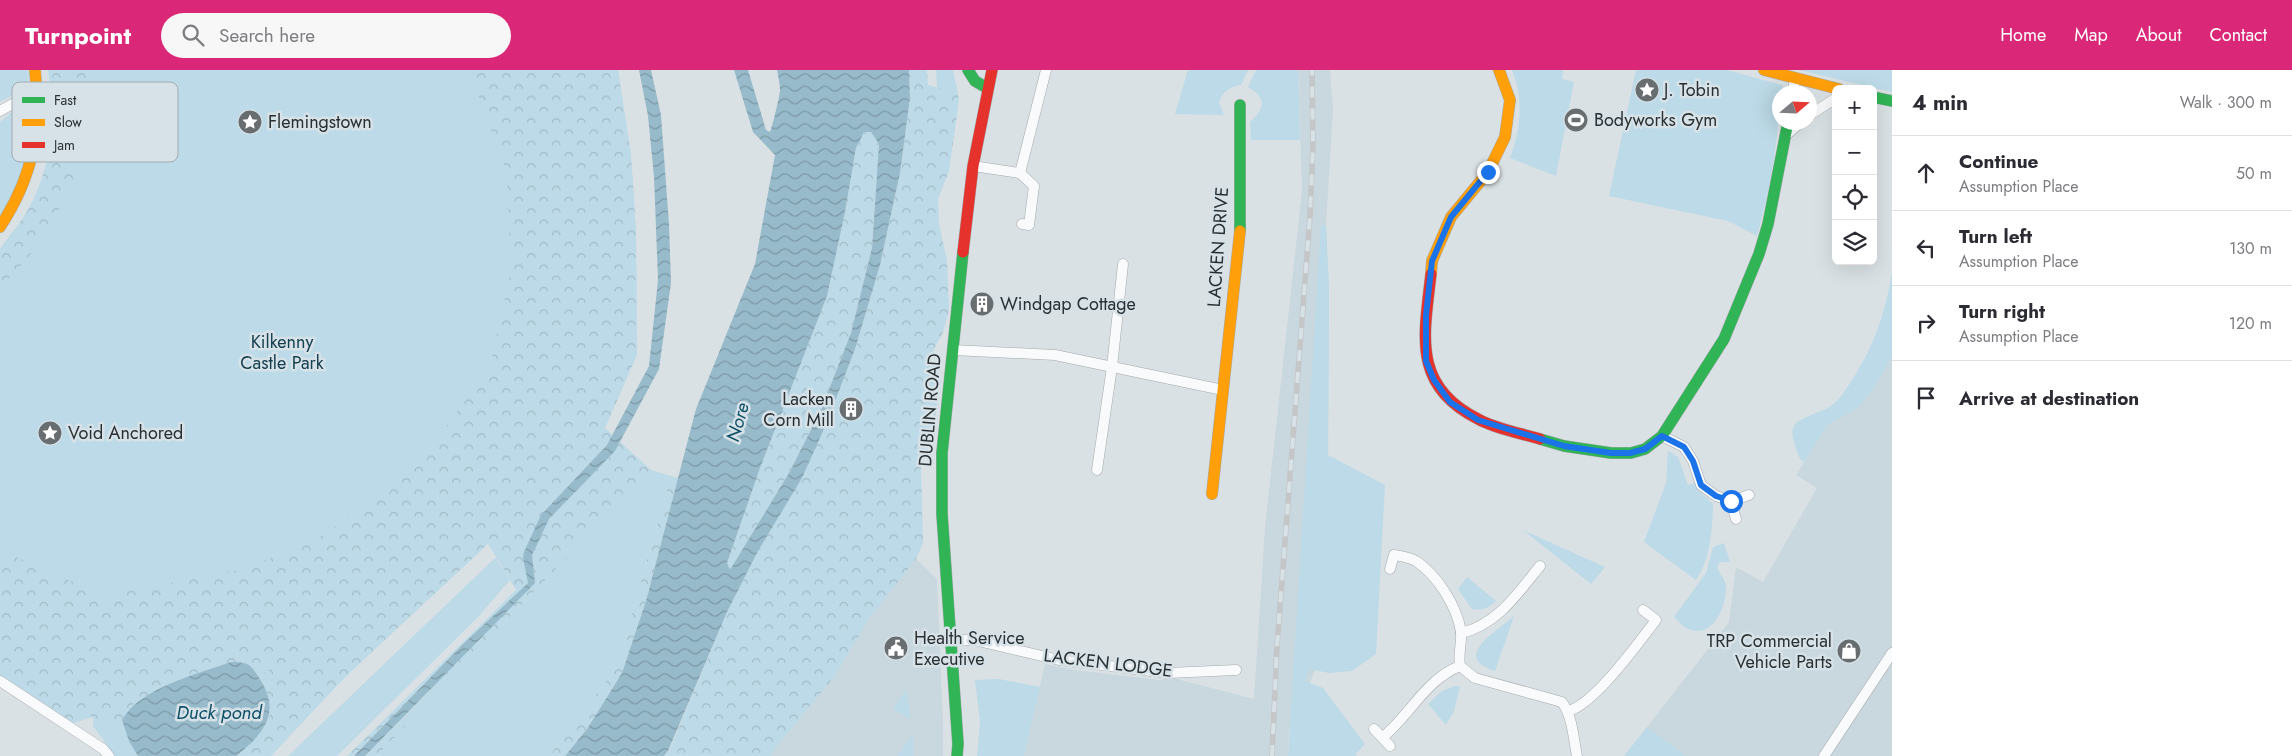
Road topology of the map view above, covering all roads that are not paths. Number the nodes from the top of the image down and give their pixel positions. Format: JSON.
{"nodes":[{"id":1,"x":968,"y":70,"type":"edge"},
{"id":2,"x":992,"y":70,"type":"edge"},
{"id":3,"x":1046,"y":70,"type":"edge"},
{"id":4,"x":1499,"y":70,"type":"edge"},
{"id":5,"x":1764,"y":70,"type":"edge"},
{"id":6,"x":1795,"y":78,"type":"junction"},
{"id":7,"x":1794,"y":85,"type":"edge"},
{"id":8,"x":1832,"y":87,"type":"edge"},
{"id":9,"x":987,"y":88,"type":"junction"},
{"id":10,"x":1877,"y":98,"type":"edge"},
{"id":11,"x":1832,"y":101,"type":"edge"},
{"id":12,"x":1892,"y":101,"type":"edge"},
{"id":13,"x":12,"y":104,"type":"edge"},
{"id":14,"x":1240,"y":105,"type":"dead end"},
{"id":15,"x":1817,"y":110,"type":"edge"},
{"id":16,"x":0,"y":111,"type":"edge"},
{"id":17,"x":1786,"y":130,"type":"edge"},
{"id":18,"x":1792,"y":130,"type":"edge"},
{"id":19,"x":1785,"y":136,"type":"junction"},
{"id":20,"x":32,"y":162,"type":"edge"},
{"id":21,"x":973,"y":166,"type":"junction"},
{"id":22,"x":1020,"y":173,"type":"junction"},
{"id":23,"x":1022,"y":224,"type":"dead end"},
{"id":24,"x":0,"y":227,"type":"edge"},
{"id":25,"x":1123,"y":264,"type":"dead end"},
{"id":26,"x":953,"y":350,"type":"junction"},
{"id":27,"x":1112,"y":367,"type":"junction"},
{"id":28,"x":1223,"y":390,"type":"junction"},
{"id":29,"x":1662,"y":436,"type":"junction"},
{"id":30,"x":1097,"y":470,"type":"dead end"},
{"id":31,"x":1212,"y":494,"type":"dead end"},
{"id":32,"x":1749,"y":495,"type":"dead end"},
{"id":33,"x":1731,"y":501,"type":"junction"},
{"id":34,"x":1736,"y":519,"type":"dead end"},
{"id":35,"x":1540,"y":566,"type":"dead end"},
{"id":36,"x":1390,"y":569,"type":"dead end"},
{"id":37,"x":1643,"y":610,"type":"dead end"},
{"id":38,"x":1461,"y":633,"type":"junction"},
{"id":39,"x":952,"y":640,"type":"junction"},
{"id":40,"x":1892,"y":653,"type":"edge"},
{"id":41,"x":1460,"y":666,"type":"junction"},
{"id":42,"x":1236,"y":670,"type":"dead end"},
{"id":43,"x":0,"y":681,"type":"edge"},
{"id":44,"x":1568,"y":711,"type":"junction"},
{"id":45,"x":1374,"y":729,"type":"dead end"},
{"id":46,"x":1382,"y":737,"type":"junction"},
{"id":47,"x":1390,"y":746,"type":"dead end"},
{"id":48,"x":109,"y":756,"type":"edge"},
{"id":49,"x":957,"y":756,"type":"edge"},
{"id":50,"x":1577,"y":756,"type":"edge"},
{"id":51,"x":1824,"y":756,"type":"edge"}],
"edges":[{"from":1,"to":9,"type":"street"},
{"from":2,"to":9,"type":"street","name":"DUBLIN ROAD"},
{"from":3,"to":22,"type":"street"},
{"from":4,"to":29,"type":"street"},
{"from":5,"to":6,"type":"street"},
{"from":6,"to":7,"type":"street"},
{"from":6,"to":8,"type":"street"},
{"from":9,"to":21,"type":"street","name":"DUBLIN ROAD"},
{"from":10,"to":12,"type":"street"},
{"from":11,"to":15,"type":"street"},
{"from":13,"to":16,"type":"street"},
{"from":14,"to":28,"type":"street","name":"LACKEN DRIVE"},
{"from":17,"to":19,"type":"street"},
{"from":18,"to":19,"type":"street"},
{"from":19,"to":29,"type":"street"},
{"from":20,"to":24,"type":"street"},
{"from":21,"to":22,"type":"street"},
{"from":21,"to":26,"type":"street","name":"DUBLIN ROAD"},
{"from":22,"to":23,"type":"street"},
{"from":25,"to":27,"type":"street"},
{"from":26,"to":27,"type":"street"},
{"from":26,"to":39,"type":"street","name":"DUBLIN ROAD"},
{"from":27,"to":28,"type":"street"},
{"from":27,"to":30,"type":"street"},
{"from":28,"to":31,"type":"street","name":"LACKEN DRIVE"},
{"from":29,"to":33,"type":"street"},
{"from":32,"to":33,"type":"street"},
{"from":33,"to":34,"type":"street"},
{"from":35,"to":38,"type":"street"},
{"from":36,"to":38,"type":"street"},
{"from":37,"to":44,"type":"street"},
{"from":38,"to":41,"type":"street"},
{"from":39,"to":42,"type":"street","name":"LACKEN LODGE"},
{"from":39,"to":49,"type":"street","name":"DUBLIN ROAD"},
{"from":40,"to":51,"type":"street"},
{"from":41,"to":44,"type":"street"},
{"from":41,"to":46,"type":"street"},
{"from":43,"to":48,"type":"street"},
{"from":44,"to":50,"type":"street"},
{"from":45,"to":46,"type":"street"},
{"from":46,"to":47,"type":"street"}]}
